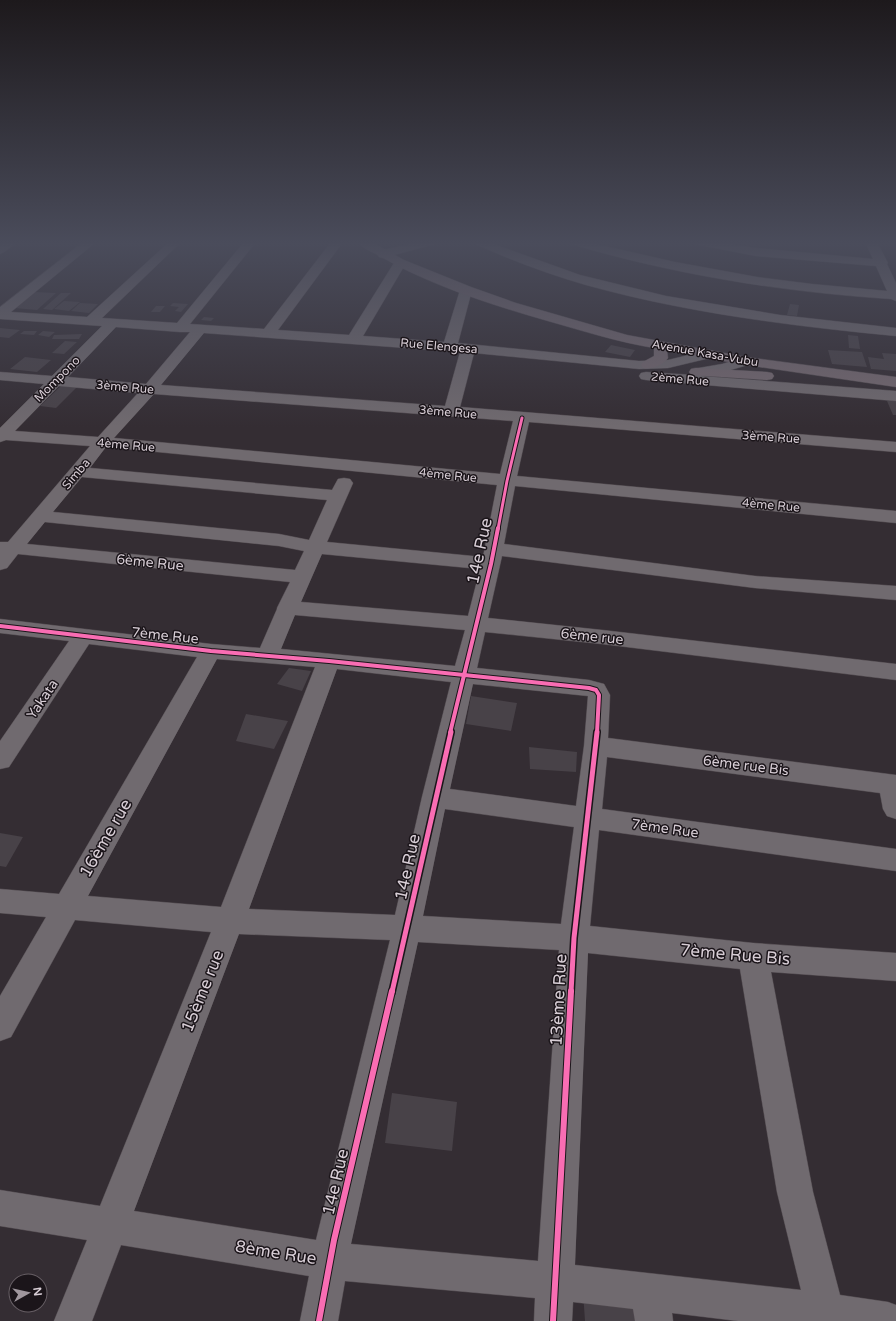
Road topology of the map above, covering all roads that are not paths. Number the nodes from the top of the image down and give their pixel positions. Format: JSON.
{"nodes":[{"id":1,"x":13,"y":304,"type":"edge"},
{"id":2,"x":109,"y":304,"type":"edge"},
{"id":3,"x":200,"y":304,"type":"edge"},
{"id":4,"x":291,"y":304,"type":"edge"},
{"id":5,"x":375,"y":304,"type":"edge"},
{"id":6,"x":462,"y":304,"type":"edge"},
{"id":7,"x":505,"y":304,"type":"edge"},
{"id":8,"x":685,"y":304,"type":"edge"},
{"id":9,"x":0,"y":314,"type":"edge"},
{"id":10,"x":92,"y":320,"type":"junction"},
{"id":11,"x":114,"y":322,"type":"junction"},
{"id":12,"x":180,"y":328,"type":"junction"},
{"id":13,"x":200,"y":329,"type":"junction"},
{"id":14,"x":896,"y":332,"type":"edge"},
{"id":15,"x":268,"y":334,"type":"junction"},
{"id":16,"x":354,"y":339,"type":"junction"},
{"id":17,"x":625,"y":339,"type":"junction"},
{"id":18,"x":450,"y":346,"type":"junction"},
{"id":19,"x":660,"y":350,"type":"junction"},
{"id":20,"x":467,"y":354,"type":"junction"},
{"id":21,"x":709,"y":354,"type":"junction"},
{"id":22,"x":746,"y":361,"type":"junction"},
{"id":23,"x":643,"y":365,"type":"junction"},
{"id":24,"x":693,"y":366,"type":"junction"},
{"id":25,"x":724,"y":368,"type":"junction"},
{"id":26,"x":0,"y":376,"type":"edge"},
{"id":27,"x":789,"y":376,"type":"junction"},
{"id":28,"x":56,"y":380,"type":"junction"},
{"id":29,"x":875,"y":380,"type":"junction"},
{"id":30,"x":896,"y":382,"type":"edge"},
{"id":31,"x":150,"y":390,"type":"junction"},
{"id":32,"x":896,"y":396,"type":"edge"},
{"id":33,"x":451,"y":412,"type":"junction"},
{"id":34,"x":522,"y":418,"type":"junction"},
{"id":35,"x":1,"y":436,"type":"edge"},
{"id":36,"x":102,"y":442,"type":"junction"},
{"id":37,"x":896,"y":447,"type":"edge"},
{"id":38,"x":352,"y":466,"type":"junction"},
{"id":39,"x":79,"y":472,"type":"junction"},
{"id":40,"x":507,"y":481,"type":"junction"},
{"id":41,"x":338,"y":496,"type":"junction"},
{"id":42,"x":40,"y":516,"type":"junction"},
{"id":43,"x":896,"y":517,"type":"edge"},
{"id":44,"x":7,"y":547,"type":"edge"},
{"id":45,"x":315,"y":547,"type":"junction"},
{"id":46,"x":493,"y":557,"type":"junction"},
{"id":47,"x":0,"y":564,"type":"edge"},
{"id":48,"x":301,"y":577,"type":"junction"},
{"id":49,"x":896,"y":593,"type":"edge"},
{"id":50,"x":287,"y":608,"type":"junction"},
{"id":51,"x":476,"y":624,"type":"junction"},
{"id":52,"x":0,"y":626,"type":"edge"},
{"id":53,"x":83,"y":637,"type":"junction"},
{"id":54,"x":211,"y":651,"type":"junction"},
{"id":55,"x":267,"y":656,"type":"junction"},
{"id":56,"x":329,"y":660,"type":"junction"},
{"id":57,"x":896,"y":672,"type":"edge"},
{"id":58,"x":465,"y":674,"type":"junction"},
{"id":59,"x":589,"y":688,"type":"joint"},
{"id":60,"x":596,"y":746,"type":"junction"},
{"id":61,"x":0,"y":760,"type":"edge"},
{"id":62,"x":893,"y":785,"type":"edge"},
{"id":63,"x":435,"y":797,"type":"junction"},
{"id":64,"x":896,"y":809,"type":"edge"},
{"id":65,"x":588,"y":817,"type":"junction"},
{"id":66,"x":896,"y":860,"type":"edge"},
{"id":67,"x":0,"y":901,"type":"edge"},
{"id":68,"x":66,"y":907,"type":"junction"},
{"id":69,"x":230,"y":921,"type":"junction"},
{"id":70,"x":407,"y":928,"type":"junction"},
{"id":71,"x":574,"y":938,"type":"junction"},
{"id":72,"x":753,"y":957,"type":"junction"},
{"id":73,"x":896,"y":967,"type":"edge"},
{"id":74,"x":0,"y":1026,"type":"edge"},
{"id":75,"x":0,"y":1208,"type":"edge"},
{"id":76,"x":110,"y":1225,"type":"junction"},
{"id":77,"x":330,"y":1262,"type":"junction"},
{"id":78,"x":554,"y":1281,"type":"junction"},
{"id":79,"x":652,"y":1307,"type":"edge"},
{"id":80,"x":827,"y":1316,"type":"edge"},
{"id":81,"x":73,"y":1321,"type":"edge"},
{"id":82,"x":319,"y":1321,"type":"edge"},
{"id":83,"x":553,"y":1321,"type":"edge"},
{"id":84,"x":888,"y":1321,"type":"edge"}],
"edges":[{"from":1,"to":9,"type":"street"},
{"from":2,"to":10,"type":"street"},
{"from":3,"to":12,"type":"street"},
{"from":4,"to":15,"type":"street"},
{"from":5,"to":16,"type":"street"},
{"from":6,"to":18,"type":"street"},
{"from":7,"to":17,"type":"main road","name":"Avenue Kasa-Vubu"},
{"from":8,"to":14,"type":"street"},
{"from":9,"to":10,"type":"street","name":"Rue Elengesa"},
{"from":10,"to":11,"type":"street","name":"Rue Elengesa"},
{"from":11,"to":12,"type":"street","name":"Rue Elengesa"},
{"from":11,"to":28,"type":"street","name":"Mompono"},
{"from":12,"to":13,"type":"street","name":"Rue Elengesa"},
{"from":13,"to":15,"type":"street","name":"Rue Elengesa"},
{"from":13,"to":31,"type":"street","name":"Simba"},
{"from":15,"to":16,"type":"street","name":"Rue Elengesa"},
{"from":16,"to":18,"type":"street","name":"Rue Elengesa"},
{"from":17,"to":19,"type":"main road"},
{"from":17,"to":21,"type":"main road","name":"Avenue Kasa-Vubu"},
{"from":18,"to":20,"type":"street","name":"Rue Elengesa"},
{"from":19,"to":23,"type":"main road"},
{"from":19,"to":24,"type":"main road"},
{"from":20,"to":23,"type":"street","name":"Rue Elengesa"},
{"from":20,"to":32,"type":"street","name":"2ème Rue"},
{"from":20,"to":33,"type":"street"},
{"from":21,"to":22,"type":"main road","name":"Avenue Kasa-Vubu"},
{"from":21,"to":24,"type":"street"},
{"from":22,"to":25,"type":"street"},
{"from":22,"to":29,"type":"main road","name":"Avenue Kasa-Vubu"},
{"from":23,"to":24,"type":"street","name":"Rue Elengesa"},
{"from":24,"to":25,"type":"main road"},
{"from":24,"to":27,"type":"main road"},
{"from":25,"to":27,"type":"main road"},
{"from":26,"to":28,"type":"street","name":"3ème Rue"},
{"from":27,"to":29,"type":"main road"},
{"from":28,"to":31,"type":"street","name":"3ème Rue"},
{"from":28,"to":35,"type":"street","name":"Mompono"},
{"from":29,"to":30,"type":"main road","name":"Avenue Kasa-Vubu"},
{"from":31,"to":33,"type":"street","name":"3ème Rue"},
{"from":31,"to":36,"type":"street","name":"Simba"},
{"from":33,"to":34,"type":"street","name":"3ème Rue"},
{"from":34,"to":37,"type":"street","name":"3ème Rue"},
{"from":34,"to":40,"type":"street","name":"14e Rue"},
{"from":35,"to":36,"type":"street","name":"4ème Rue"},
{"from":36,"to":38,"type":"street","name":"4ème Rue"},
{"from":36,"to":39,"type":"street","name":"Simba"},
{"from":38,"to":40,"type":"street","name":"4ème Rue"},
{"from":38,"to":41,"type":"street"},
{"from":39,"to":41,"type":"street"},
{"from":39,"to":42,"type":"street","name":"Simba"},
{"from":40,"to":43,"type":"street","name":"4ème Rue"},
{"from":40,"to":46,"type":"street","name":"14e Rue"},
{"from":41,"to":45,"type":"street"},
{"from":42,"to":44,"type":"street","name":"Simba"},
{"from":42,"to":45,"type":"street"},
{"from":44,"to":47,"type":"street","name":"Simba"},
{"from":44,"to":48,"type":"street","name":"6ème Rue"},
{"from":45,"to":46,"type":"street"},
{"from":45,"to":48,"type":"street"},
{"from":46,"to":49,"type":"street"},
{"from":46,"to":51,"type":"street","name":"14e Rue"},
{"from":48,"to":50,"type":"street"},
{"from":50,"to":51,"type":"street","name":"6ème rue"},
{"from":50,"to":55,"type":"street"},
{"from":51,"to":57,"type":"street","name":"6ème rue"},
{"from":51,"to":58,"type":"street","name":"14e Rue"},
{"from":52,"to":53,"type":"street","name":"7ème Rue"},
{"from":53,"to":54,"type":"street","name":"7ème Rue"},
{"from":53,"to":61,"type":"street","name":"Yakata"},
{"from":54,"to":55,"type":"street","name":"7ème Rue"},
{"from":54,"to":68,"type":"street","name":"16ème rue"},
{"from":55,"to":56,"type":"street","name":"7ème Rue"},
{"from":56,"to":58,"type":"street","name":"7ème Rue"},
{"from":56,"to":69,"type":"street","name":"15ème rue"},
{"from":58,"to":59,"type":"street","name":"7ème Rue"},
{"from":58,"to":63,"type":"street","name":"14e Rue"},
{"from":59,"to":60,"type":"street","name":"13ème Rue"},
{"from":60,"to":62,"type":"street","name":"6ème rue Bis"},
{"from":60,"to":65,"type":"street","name":"13ème Rue"},
{"from":62,"to":64,"type":"street"},
{"from":63,"to":65,"type":"street","name":"7ème Rue"},
{"from":63,"to":70,"type":"street","name":"14e Rue"},
{"from":65,"to":66,"type":"street","name":"7ème Rue"},
{"from":65,"to":71,"type":"street","name":"13ème Rue"},
{"from":67,"to":68,"type":"street","name":"7ème Rue Bis"},
{"from":68,"to":69,"type":"street","name":"7ème Rue Bis"},
{"from":68,"to":74,"type":"street","name":"16ème rue"},
{"from":69,"to":70,"type":"street","name":"7ème Rue Bis"},
{"from":69,"to":76,"type":"street","name":"15ème rue"},
{"from":70,"to":71,"type":"street","name":"7ème Rue Bis"},
{"from":70,"to":77,"type":"street","name":"14e Rue"},
{"from":71,"to":72,"type":"street","name":"7ème Rue Bis"},
{"from":71,"to":78,"type":"street","name":"13ème Rue"},
{"from":72,"to":73,"type":"street","name":"7ème Rue Bis"},
{"from":72,"to":80,"type":"street"},
{"from":75,"to":76,"type":"street","name":"8ème Rue"},
{"from":76,"to":77,"type":"street","name":"8ème Rue"},
{"from":76,"to":81,"type":"street","name":"15ème rue"},
{"from":77,"to":78,"type":"street","name":"8ème Rue"},
{"from":77,"to":82,"type":"street","name":"14e Rue"},
{"from":78,"to":79,"type":"street","name":"8ème Rue"},
{"from":78,"to":83,"type":"street","name":"13ème Rue"},
{"from":79,"to":80,"type":"street","name":"8ème Rue"},
{"from":80,"to":84,"type":"street","name":"8ème Rue"}]}
